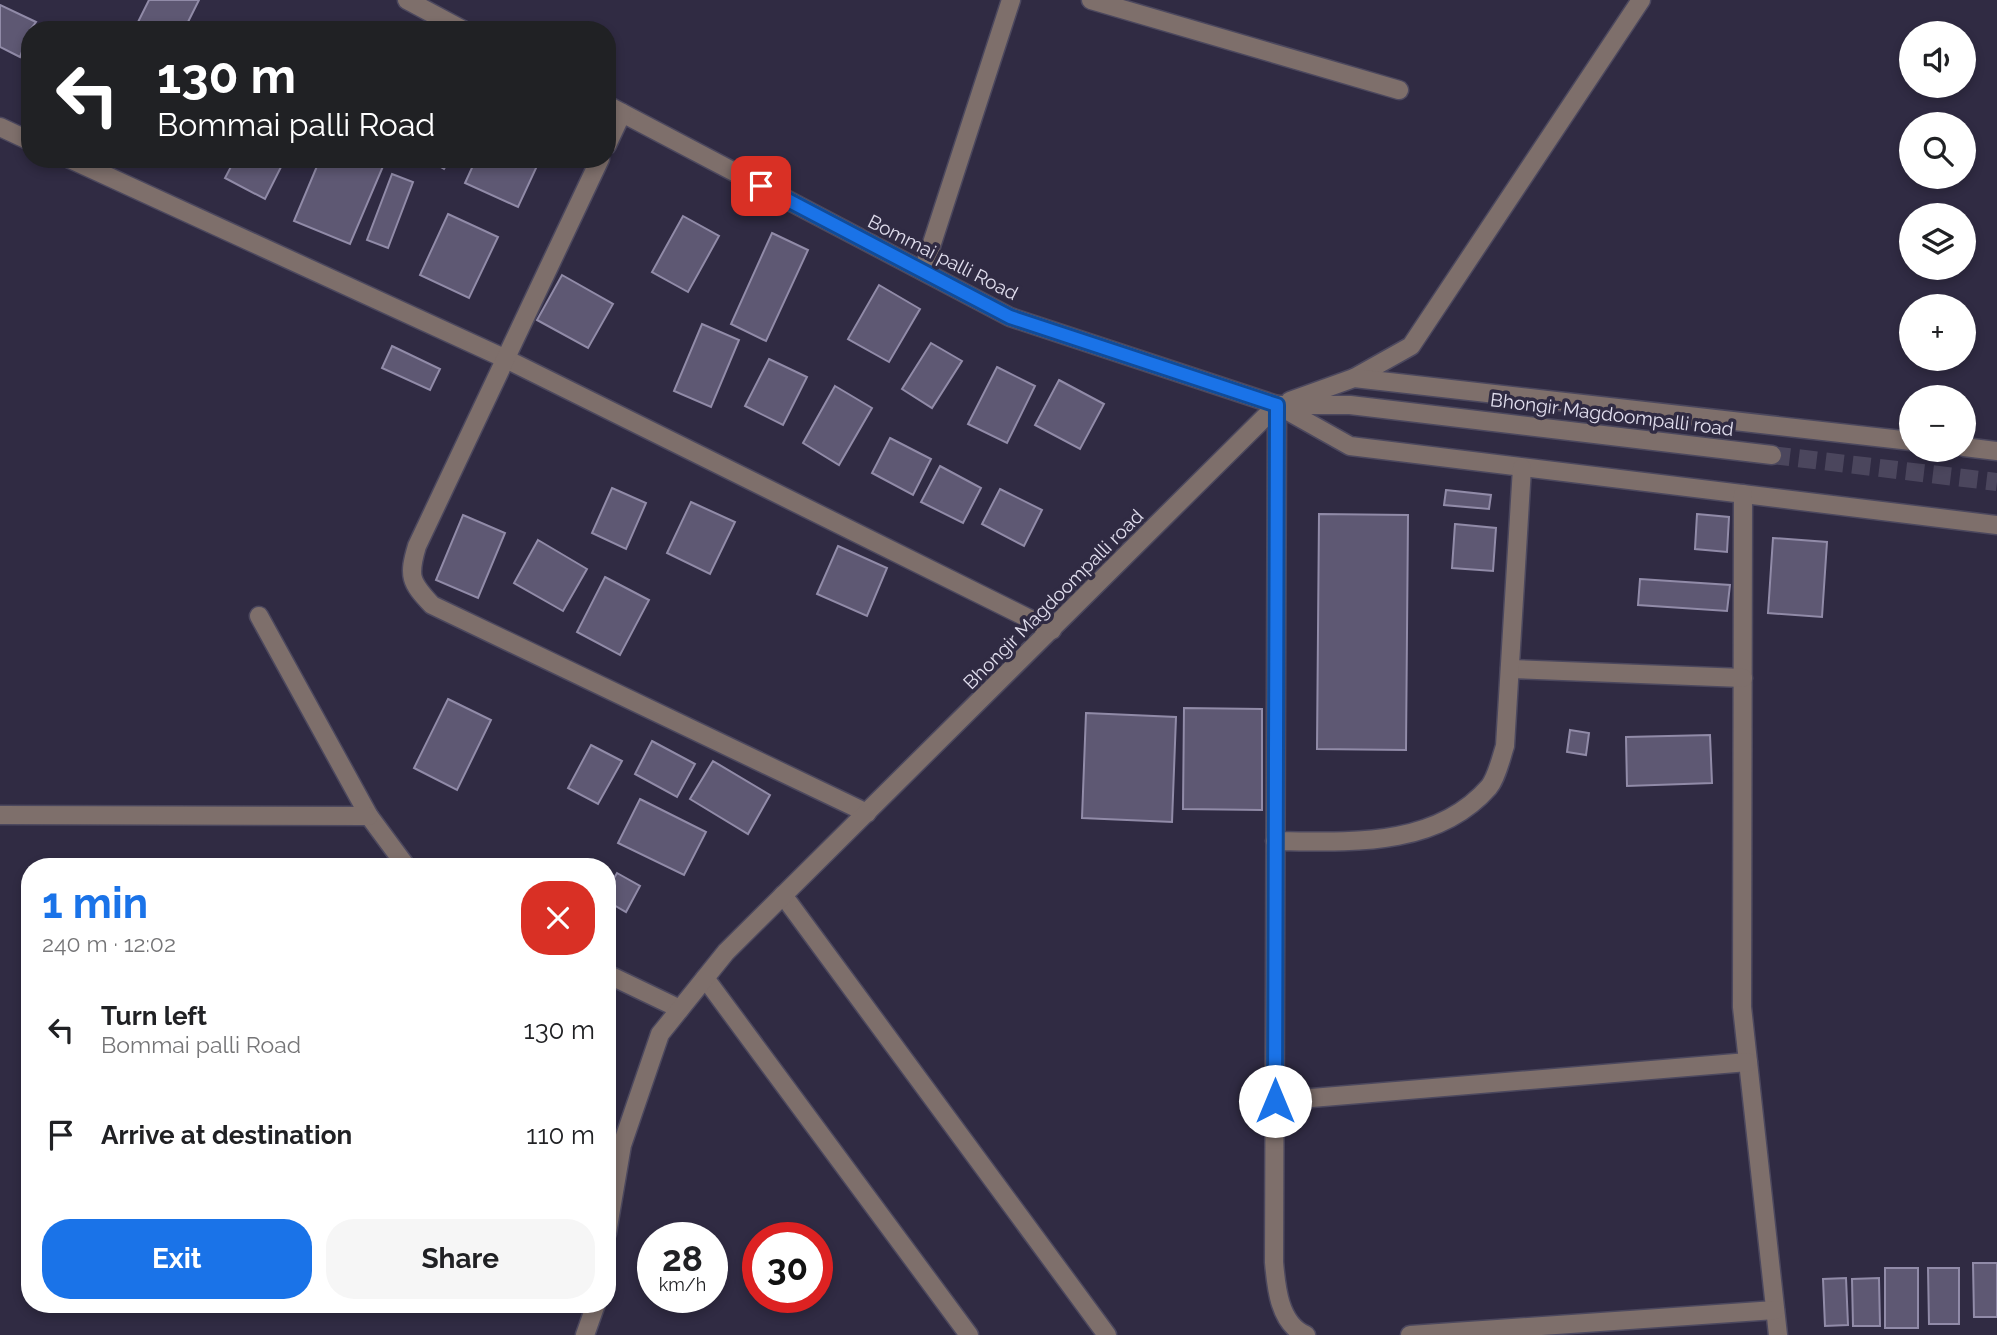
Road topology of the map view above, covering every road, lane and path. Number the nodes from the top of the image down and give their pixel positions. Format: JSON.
{"nodes":[{"id":1,"x":407,"y":0,"type":"edge"},
{"id":2,"x":1011,"y":0,"type":"edge"},
{"id":3,"x":1091,"y":0,"type":"edge"},
{"id":4,"x":1640,"y":0,"type":"edge"},
{"id":5,"x":446,"y":21,"type":"edge"},
{"id":6,"x":1399,"y":90,"type":"dead end"},
{"id":7,"x":616,"y":110,"type":"edge"},
{"id":8,"x":0,"y":127,"type":"edge"},
{"id":9,"x":21,"y":137,"type":"edge"},
{"id":10,"x":90,"y":168,"type":"edge"},
{"id":11,"x":596,"y":168,"type":"edge"},
{"id":12,"x":923,"y":271,"type":"junction"},
{"id":13,"x":506,"y":359,"type":"junction"},
{"id":14,"x":1354,"y":379,"type":"junction"},
{"id":15,"x":1277,"y":405,"type":"junction"},
{"id":16,"x":1899,"y":440,"type":"edge"},
{"id":17,"x":1976,"y":448,"type":"edge"},
{"id":18,"x":1997,"y":451,"type":"edge"},
{"id":19,"x":1772,"y":454,"type":"tunnel mouth"},
{"id":20,"x":1522,"y":468,"type":"junction"},
{"id":21,"x":1743,"y":494,"type":"junction"},
{"id":22,"x":1997,"y":525,"type":"edge"},
{"id":23,"x":259,"y":616,"type":"dead end"},
{"id":24,"x":1052,"y":630,"type":"junction"},
{"id":25,"x":1510,"y":669,"type":"junction"},
{"id":26,"x":1743,"y":678,"type":"junction"},
{"id":27,"x":867,"y":813,"type":"junction"},
{"id":28,"x":0,"y":815,"type":"edge"},
{"id":29,"x":369,"y":816,"type":"junction"},
{"id":30,"x":1275,"y":841,"type":"junction"},
{"id":31,"x":400,"y":858,"type":"edge"},
{"id":32,"x":783,"y":895,"type":"junction"},
{"id":33,"x":616,"y":978,"type":"edge"},
{"id":34,"x":705,"y":978,"type":"junction"},
{"id":35,"x":680,"y":1009,"type":"junction"},
{"id":36,"x":1748,"y":1062,"type":"junction"},
{"id":37,"x":1275,"y":1101,"type":"junction"},
{"id":38,"x":616,"y":1181,"type":"edge"},
{"id":39,"x":1775,"y":1310,"type":"junction"},
{"id":40,"x":593,"y":1313,"type":"edge"},
{"id":41,"x":585,"y":1335,"type":"edge"},
{"id":42,"x":969,"y":1335,"type":"edge"},
{"id":43,"x":1107,"y":1335,"type":"edge"},
{"id":44,"x":1306,"y":1335,"type":"edge"},
{"id":45,"x":1410,"y":1335,"type":"edge"},
{"id":46,"x":1778,"y":1335,"type":"edge"}],
"edges":[{"from":1,"to":5,"type":"street"},
{"from":2,"to":12,"type":"street"},
{"from":3,"to":6,"type":"street"},
{"from":4,"to":14,"type":"street"},
{"from":7,"to":12,"type":"street","name":"Bommai palli Road"},
{"from":8,"to":9,"type":"street"},
{"from":10,"to":13,"type":"street"},
{"from":11,"to":13,"type":"street"},
{"from":12,"to":15,"type":"street","name":"Bommai palli Road"},
{"from":13,"to":24,"type":"street"},
{"from":13,"to":27,"type":"street"},
{"from":14,"to":15,"type":"street"},
{"from":14,"to":16,"type":"street"},
{"from":15,"to":19,"type":"street","name":"Bhongir Magdoompalli road"},
{"from":15,"to":20,"type":"street"},
{"from":15,"to":24,"type":"street","name":"Bhongir Magdoompalli road"},
{"from":15,"to":30,"type":"street"},
{"from":17,"to":18,"type":"street"},
{"from":20,"to":21,"type":"street"},
{"from":20,"to":25,"type":"street"},
{"from":21,"to":22,"type":"street"},
{"from":21,"to":26,"type":"street"},
{"from":23,"to":29,"type":"street"},
{"from":24,"to":27,"type":"street","name":"Bhongir Magdoompalli road"},
{"from":25,"to":26,"type":"street"},
{"from":25,"to":30,"type":"street"},
{"from":26,"to":36,"type":"street"},
{"from":27,"to":32,"type":"street","name":"Bhongir Magdoompalli road"},
{"from":28,"to":29,"type":"street"},
{"from":29,"to":31,"type":"street"},
{"from":30,"to":37,"type":"street"},
{"from":32,"to":34,"type":"street","name":"Bhongir Magdoompalli road"},
{"from":32,"to":43,"type":"street"},
{"from":33,"to":35,"type":"street"},
{"from":34,"to":35,"type":"street","name":"Bhongir Magdoompalli road"},
{"from":34,"to":42,"type":"street"},
{"from":35,"to":38,"type":"street","name":"Bhongir Magdoompalli road"},
{"from":36,"to":37,"type":"street"},
{"from":36,"to":39,"type":"street"},
{"from":37,"to":44,"type":"street"},
{"from":39,"to":45,"type":"street"},
{"from":39,"to":46,"type":"street"},
{"from":40,"to":41,"type":"street"}]}
